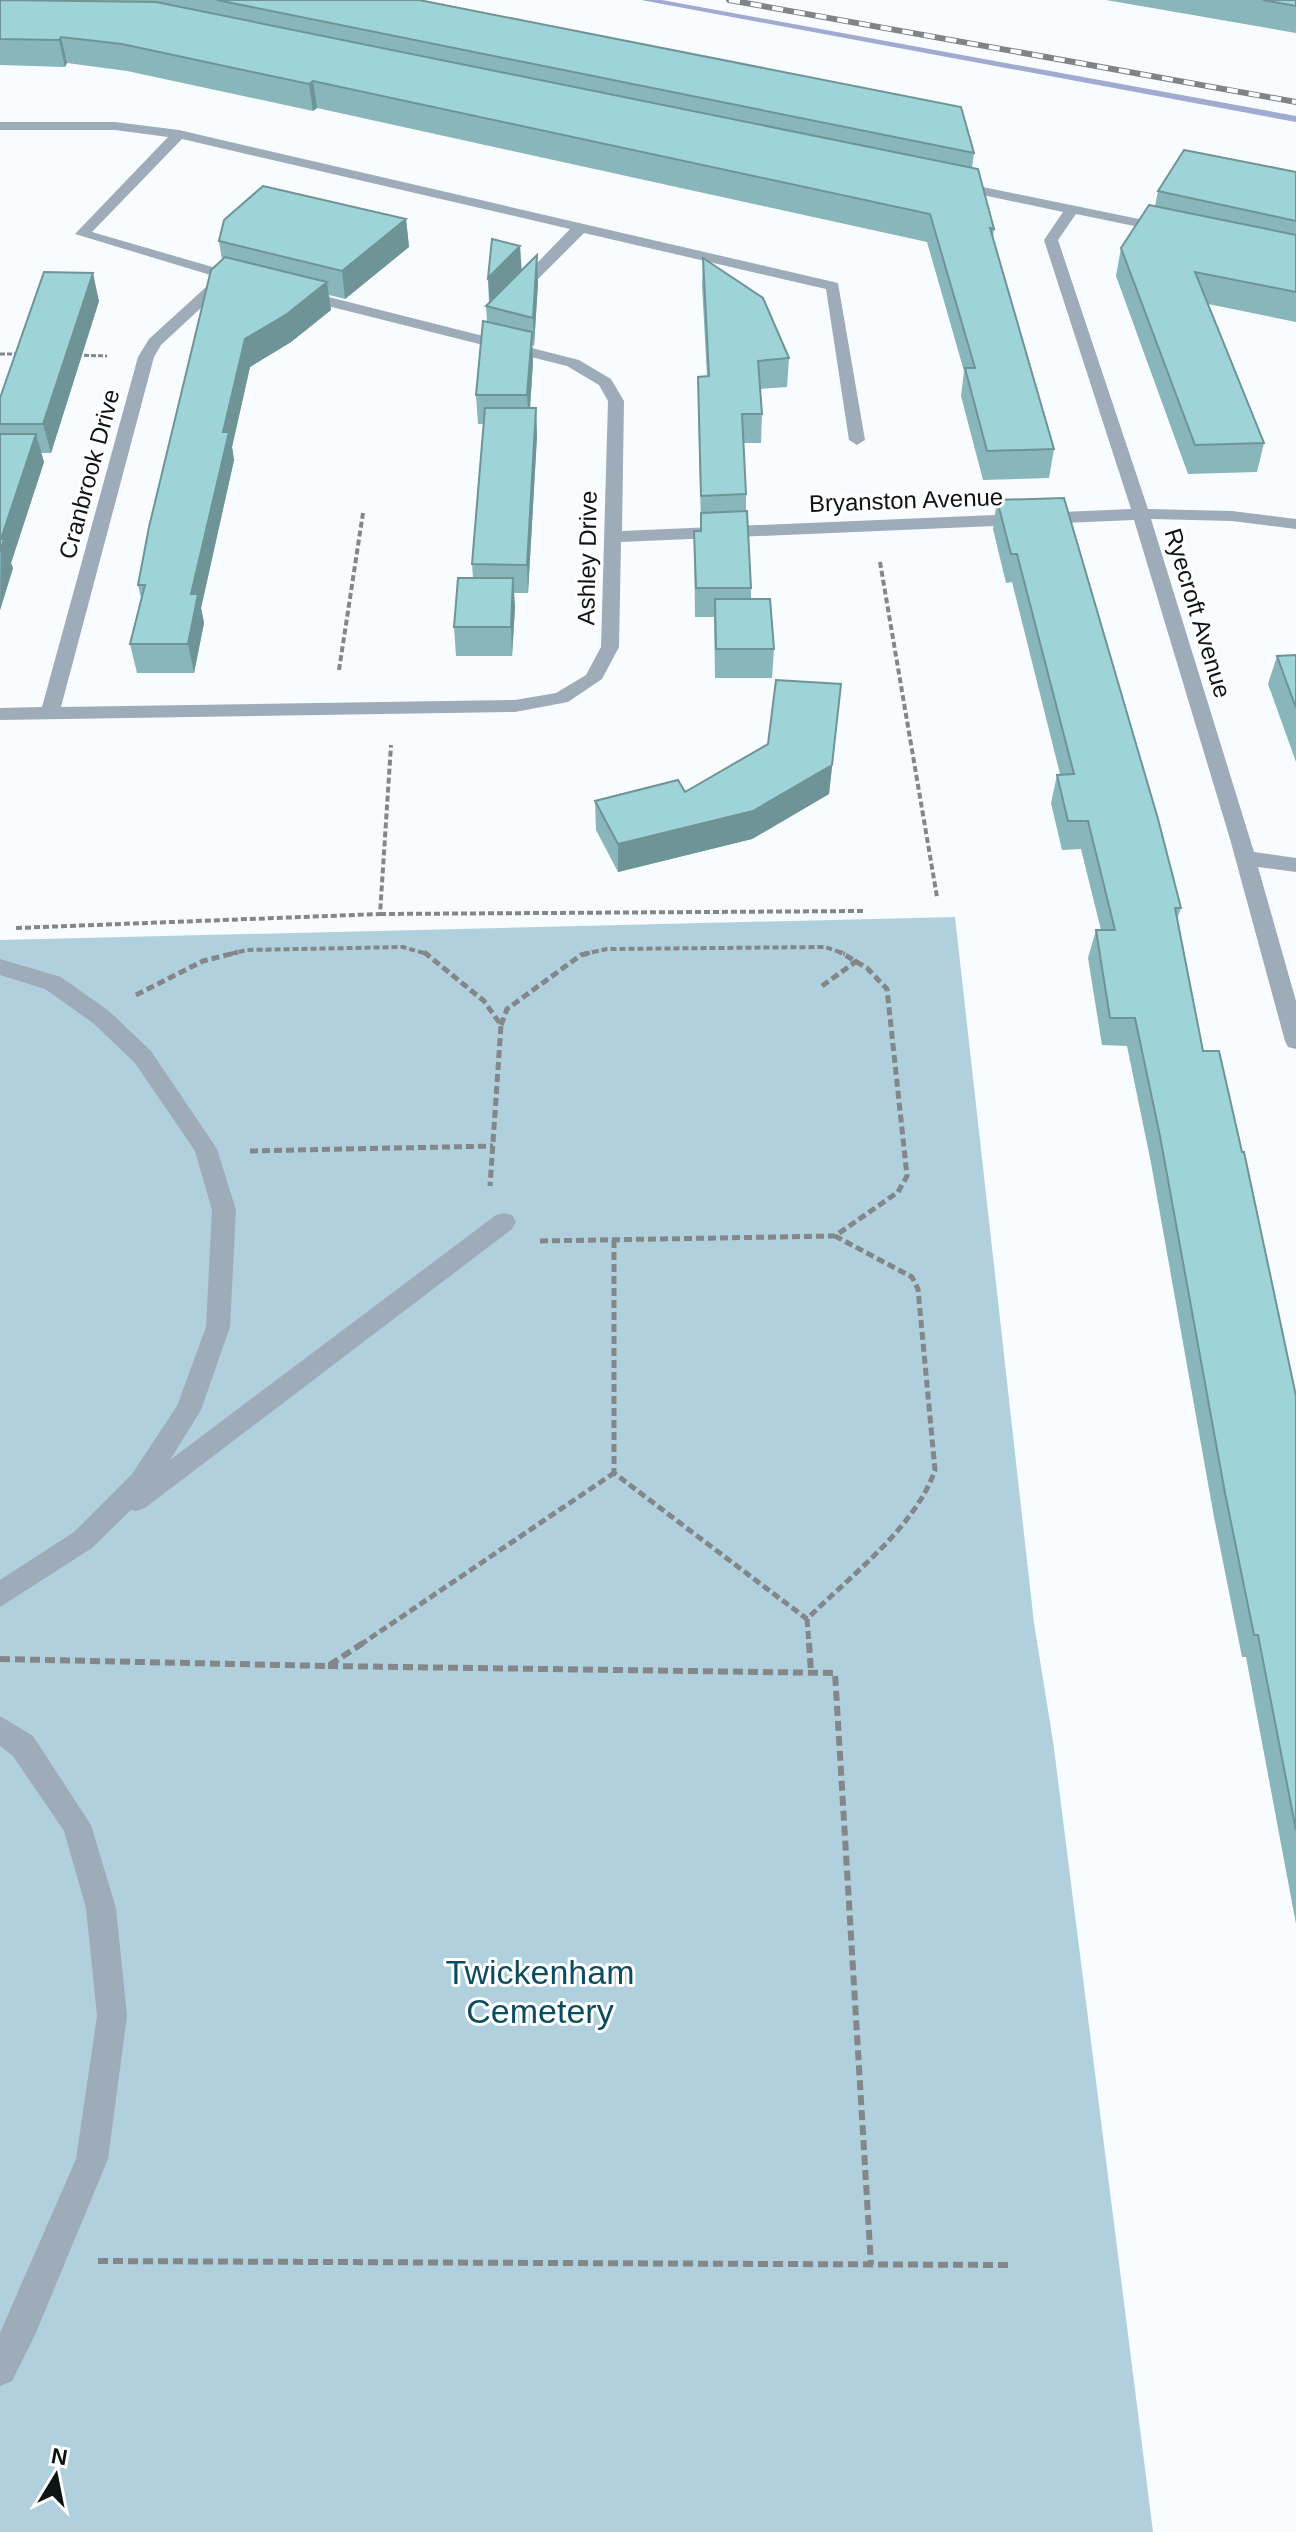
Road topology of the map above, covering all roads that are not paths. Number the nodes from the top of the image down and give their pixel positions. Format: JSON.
{"nodes":[{"id":1,"x":0,"y":126,"type":"edge"},
{"id":2,"x":179,"y":134,"type":"junction"},
{"id":3,"x":936,"y":181,"type":"edge"},
{"id":4,"x":1072,"y":209,"type":"junction"},
{"id":5,"x":581,"y":227,"type":"junction"},
{"id":6,"x":1184,"y":232,"type":"edge"},
{"id":7,"x":226,"y":277,"type":"junction"},
{"id":8,"x":257,"y":284,"type":"edge"},
{"id":9,"x":288,"y":292,"type":"edge"},
{"id":10,"x":505,"y":304,"type":"edge"},
{"id":11,"x":857,"y":440,"type":"dead end"},
{"id":12,"x":1143,"y":514,"type":"junction"},
{"id":13,"x":1296,"y":524,"type":"edge"},
{"id":14,"x":614,"y":537,"type":"junction"},
{"id":15,"x":50,"y":713,"type":"junction"},
{"id":16,"x":0,"y":714,"type":"edge"},
{"id":17,"x":1248,"y":858,"type":"junction"},
{"id":18,"x":1296,"y":865,"type":"edge"},
{"id":19,"x":0,"y":967,"type":"edge"},
{"id":20,"x":1296,"y":1041,"type":"edge"},
{"id":21,"x":504,"y":1222,"type":"road end"},
{"id":22,"x":83,"y":1540,"type":"junction"},
{"id":23,"x":0,"y":1595,"type":"edge"},
{"id":24,"x":0,"y":1729,"type":"edge"},
{"id":25,"x":0,"y":2369,"type":"edge"}],
"edges":[{"from":1,"to":2,"type":"street"},
{"from":2,"to":5,"type":"street"},
{"from":2,"to":7,"type":"street"},
{"from":3,"to":4,"type":"street"},
{"from":4,"to":6,"type":"street"},
{"from":4,"to":12,"type":"street","name":"Ryecroft Avenue"},
{"from":5,"to":10,"type":"street"},
{"from":5,"to":11,"type":"street"},
{"from":7,"to":8,"type":"street"},
{"from":7,"to":15,"type":"street","name":"Cranbrook Drive"},
{"from":9,"to":14,"type":"street","name":"Ashley Drive"},
{"from":12,"to":13,"type":"street","name":"Bryanston Avenue"},
{"from":12,"to":14,"type":"street","name":"Bryanston Avenue"},
{"from":12,"to":17,"type":"street","name":"Ryecroft Avenue"},
{"from":14,"to":15,"type":"street","name":"Ashley Drive"},
{"from":15,"to":16,"type":"street","name":"Ashley Drive"},
{"from":17,"to":18,"type":"street"},
{"from":17,"to":20,"type":"street","name":"Ryecroft Avenue"},
{"from":19,"to":22,"type":"street"},
{"from":21,"to":22,"type":"street"},
{"from":22,"to":23,"type":"street"},
{"from":24,"to":25,"type":"street"}]}
